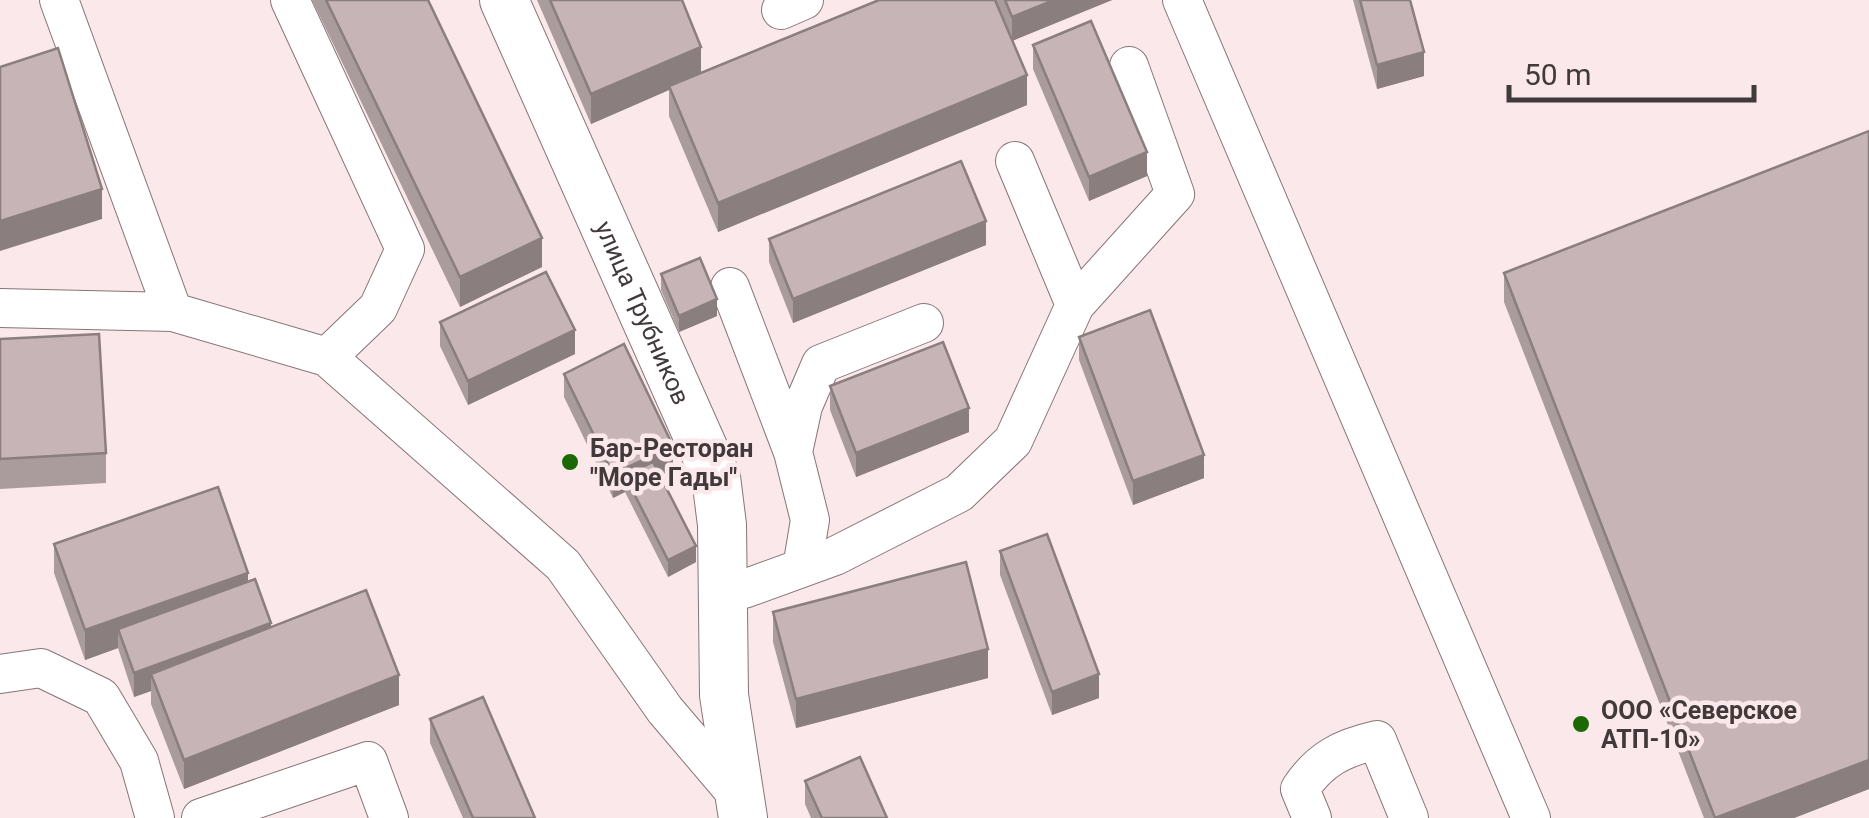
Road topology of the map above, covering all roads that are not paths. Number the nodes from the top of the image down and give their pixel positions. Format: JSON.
{"nodes":[{"id":1,"x":59,"y":0,"type":"edge"},
{"id":2,"x":290,"y":0,"type":"edge"},
{"id":3,"x":504,"y":0,"type":"edge"},
{"id":4,"x":1182,"y":0,"type":"edge"},
{"id":5,"x":1129,"y":66,"type":"dead end"},
{"id":6,"x":1016,"y":161,"type":"dead end"},
{"id":7,"x":730,"y":287,"type":"dead end"},
{"id":8,"x":1075,"y":304,"type":"junction"},
{"id":9,"x":0,"y":308,"type":"edge"},
{"id":10,"x":172,"y":312,"type":"junction"},
{"id":11,"x":924,"y":323,"type":"dead end"},
{"id":12,"x":327,"y":357,"type":"junction"},
{"id":13,"x":793,"y":452,"type":"junction"},
{"id":14,"x":802,"y":568,"type":"junction"},
{"id":15,"x":723,"y":590,"type":"junction"},
{"id":16,"x":0,"y":674,"type":"edge"},
{"id":17,"x":741,"y":807,"type":"edge"},
{"id":18,"x":156,"y":818,"type":"edge"},
{"id":19,"x":201,"y":818,"type":"edge"},
{"id":20,"x":388,"y":818,"type":"edge"},
{"id":21,"x":1312,"y":818,"type":"edge"},
{"id":22,"x":1409,"y":818,"type":"edge"},
{"id":23,"x":1530,"y":818,"type":"edge"}],
"edges":[{"from":1,"to":10,"type":"lane"},
{"from":2,"to":12,"type":"lane"},
{"from":3,"to":15,"type":"main road","name":"улица Трубников"},
{"from":4,"to":23,"type":"lane"},
{"from":5,"to":8,"type":"lane"},
{"from":6,"to":8,"type":"lane"},
{"from":7,"to":13,"type":"lane"},
{"from":8,"to":14,"type":"lane"},
{"from":9,"to":10,"type":"lane"},
{"from":10,"to":12,"type":"lane"},
{"from":11,"to":13,"type":"lane"},
{"from":12,"to":17,"type":"lane"},
{"from":13,"to":14,"type":"lane"},
{"from":14,"to":15,"type":"lane"},
{"from":15,"to":17,"type":"main road","name":"улица Трубников"},
{"from":16,"to":18,"type":"lane"},
{"from":19,"to":20,"type":"lane"},
{"from":21,"to":22,"type":"lane"}]}
